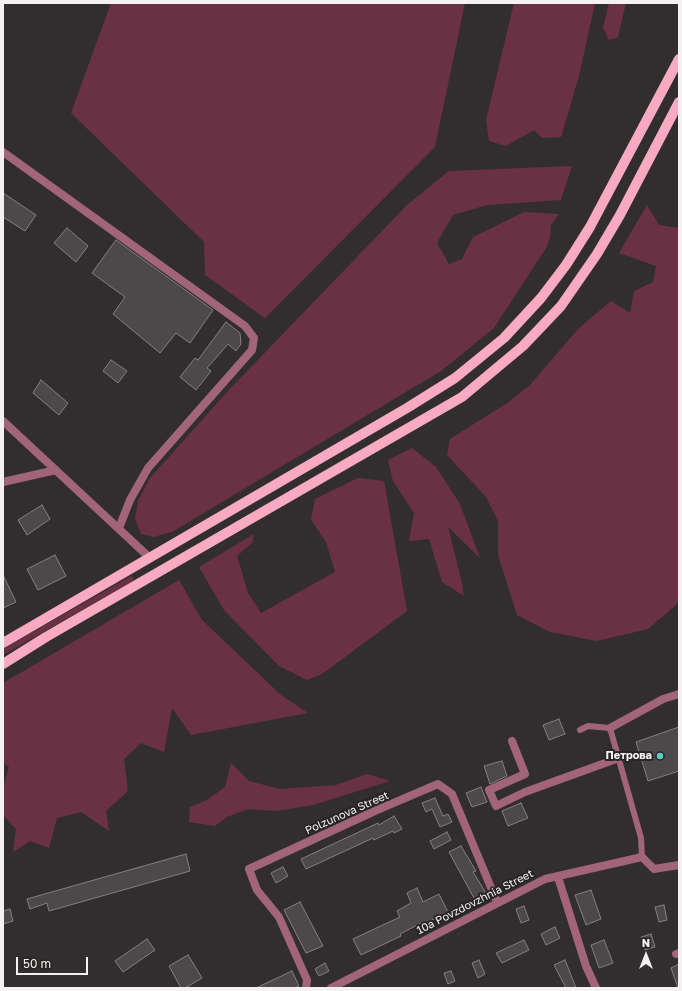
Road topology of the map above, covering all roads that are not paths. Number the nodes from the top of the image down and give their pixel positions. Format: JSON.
{"nodes":[{"id":1,"x":679,"y":59,"type":"edge"},
{"id":2,"x":679,"y":102,"type":"edge"},
{"id":3,"x":3,"y":152,"type":"edge"},
{"id":4,"x":3,"y":421,"type":"edge"},
{"id":5,"x":56,"y":470,"type":"junction"},
{"id":6,"x":3,"y":482,"type":"edge"},
{"id":7,"x":119,"y":528,"type":"junction"},
{"id":8,"x":150,"y":558,"type":"junction"},
{"id":9,"x":3,"y":644,"type":"edge"},
{"id":10,"x":3,"y":664,"type":"edge"},
{"id":11,"x":679,"y":694,"type":"edge"},
{"id":12,"x":610,"y":728,"type":"junction"},
{"id":13,"x":580,"y":730,"type":"dead end"},
{"id":14,"x":512,"y":741,"type":"dead end"},
{"id":15,"x":619,"y":758,"type":"junction"},
{"id":16,"x":642,"y":857,"type":"junction"},
{"id":17,"x":679,"y":865,"type":"edge"},
{"id":18,"x":558,"y":877,"type":"junction"},
{"id":19,"x":497,"y":902,"type":"junction"},
{"id":20,"x":306,"y":988,"type":"edge"},
{"id":21,"x":331,"y":988,"type":"edge"},
{"id":22,"x":596,"y":988,"type":"edge"}],
"edges":[{"from":1,"to":8,"type":"main road"},
{"from":2,"to":10,"type":"main road"},
{"from":3,"to":7,"type":"street"},
{"from":4,"to":5,"type":"street"},
{"from":5,"to":6,"type":"street"},
{"from":5,"to":7,"type":"street"},
{"from":7,"to":8,"type":"street"},
{"from":8,"to":9,"type":"main road"},
{"from":11,"to":12,"type":"street"},
{"from":12,"to":13,"type":"lane"},
{"from":12,"to":15,"type":"lane"},
{"from":14,"to":15,"type":"street"},
{"from":15,"to":16,"type":"lane"},
{"from":16,"to":17,"type":"street"},
{"from":16,"to":18,"type":"street","name":"10a Povzdovzhnia Street"},
{"from":18,"to":19,"type":"street","name":"10a Povzdovzhnia Street"},
{"from":18,"to":22,"type":"street"},
{"from":19,"to":20,"type":"street","name":"Polzunova Street"},
{"from":19,"to":21,"type":"street","name":"10a Povzdovzhnia Street"}]}
